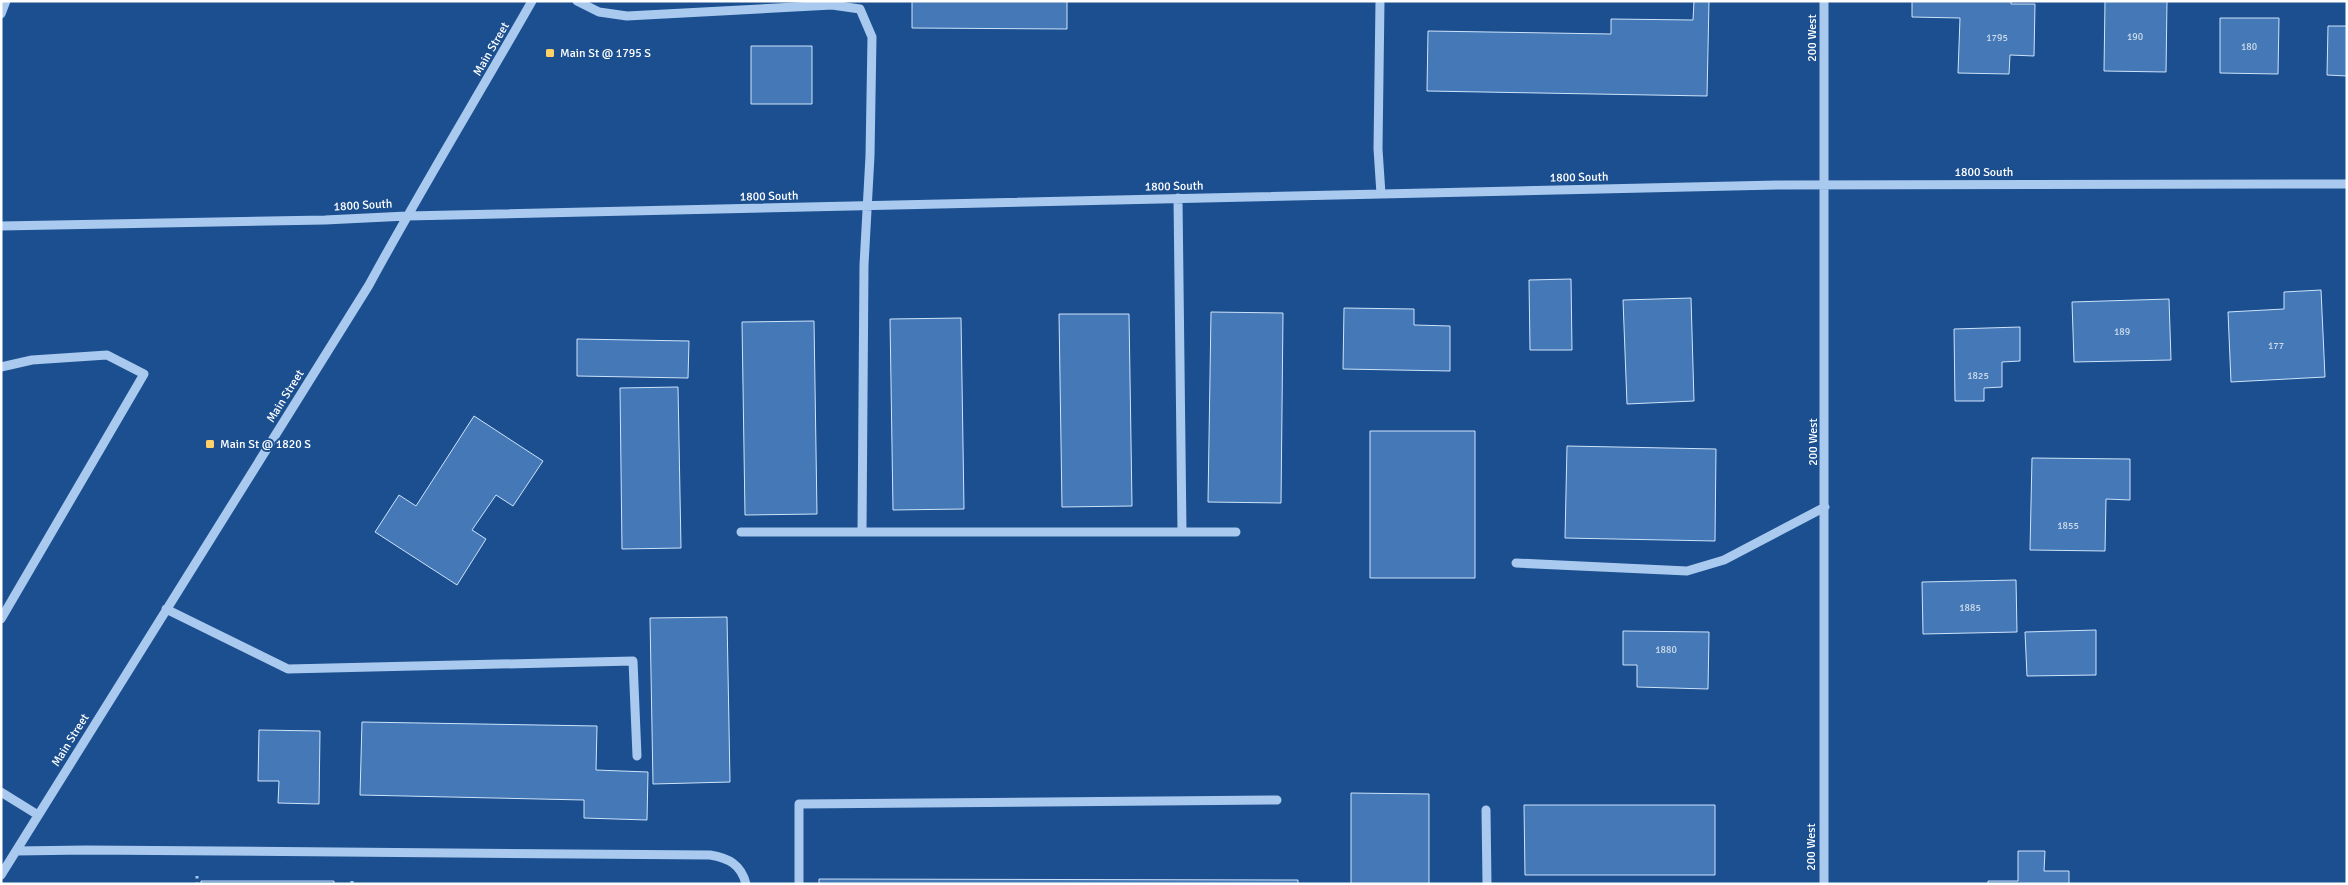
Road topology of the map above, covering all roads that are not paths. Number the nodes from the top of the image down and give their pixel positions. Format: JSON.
{"nodes":[{"id":1,"x":6,"y":1,"type":"edge"},
{"id":2,"x":532,"y":1,"type":"edge"},
{"id":3,"x":576,"y":1,"type":"edge"},
{"id":4,"x":1380,"y":1,"type":"edge"},
{"id":5,"x":1824,"y":1,"type":"edge"},
{"id":6,"x":1,"y":14,"type":"edge"},
{"id":7,"x":1824,"y":184,"type":"junction"},
{"id":8,"x":2347,"y":184,"type":"edge"},
{"id":9,"x":1381,"y":194,"type":"junction"},
{"id":10,"x":1178,"y":198,"type":"junction"},
{"id":11,"x":866,"y":207,"type":"junction"},
{"id":12,"x":407,"y":216,"type":"junction"},
{"id":13,"x":1,"y":226,"type":"edge"},
{"id":14,"x":1,"y":367,"type":"edge"},
{"id":15,"x":1825,"y":507,"type":"junction"},
{"id":16,"x":741,"y":532,"type":"dead end"},
{"id":17,"x":862,"y":532,"type":"junction"},
{"id":18,"x":1182,"y":532,"type":"junction"},
{"id":19,"x":1236,"y":532,"type":"dead end"},
{"id":20,"x":1516,"y":563,"type":"dead end"},
{"id":21,"x":166,"y":610,"type":"junction"},
{"id":22,"x":1,"y":619,"type":"edge"},
{"id":23,"x":637,"y":756,"type":"dead end"},
{"id":24,"x":1,"y":792,"type":"edge"},
{"id":25,"x":1277,"y":800,"type":"dead end"},
{"id":26,"x":1486,"y":810,"type":"dead end"},
{"id":27,"x":38,"y":815,"type":"junction"},
{"id":28,"x":16,"y":851,"type":"junction"},
{"id":29,"x":1,"y":875,"type":"edge"},
{"id":30,"x":746,"y":884,"type":"edge"},
{"id":31,"x":799,"y":884,"type":"edge"},
{"id":32,"x":1487,"y":884,"type":"edge"},
{"id":33,"x":1824,"y":884,"type":"edge"}],
"edges":[{"from":1,"to":6,"type":"street"},
{"from":2,"to":12,"type":"street","name":"Main Street"},
{"from":3,"to":11,"type":"street"},
{"from":4,"to":9,"type":"street"},
{"from":5,"to":7,"type":"street","name":"200 West"},
{"from":7,"to":8,"type":"street","name":"1800 South"},
{"from":7,"to":9,"type":"street","name":"1800 South"},
{"from":7,"to":15,"type":"street","name":"200 West"},
{"from":9,"to":10,"type":"street","name":"1800 South"},
{"from":10,"to":11,"type":"street","name":"1800 South"},
{"from":10,"to":18,"type":"street"},
{"from":11,"to":12,"type":"street","name":"1800 South"},
{"from":11,"to":17,"type":"street"},
{"from":12,"to":13,"type":"street","name":"1800 South"},
{"from":12,"to":21,"type":"street","name":"Main Street"},
{"from":14,"to":22,"type":"street"},
{"from":15,"to":20,"type":"street"},
{"from":15,"to":33,"type":"street","name":"200 West"},
{"from":16,"to":17,"type":"street"},
{"from":17,"to":18,"type":"street"},
{"from":18,"to":19,"type":"street"},
{"from":21,"to":23,"type":"street"},
{"from":21,"to":27,"type":"street","name":"Main Street"},
{"from":24,"to":27,"type":"street"},
{"from":25,"to":31,"type":"street"},
{"from":26,"to":32,"type":"street"},
{"from":27,"to":28,"type":"street","name":"Main Street"},
{"from":28,"to":29,"type":"street","name":"Main Street"},
{"from":28,"to":30,"type":"street"}]}
